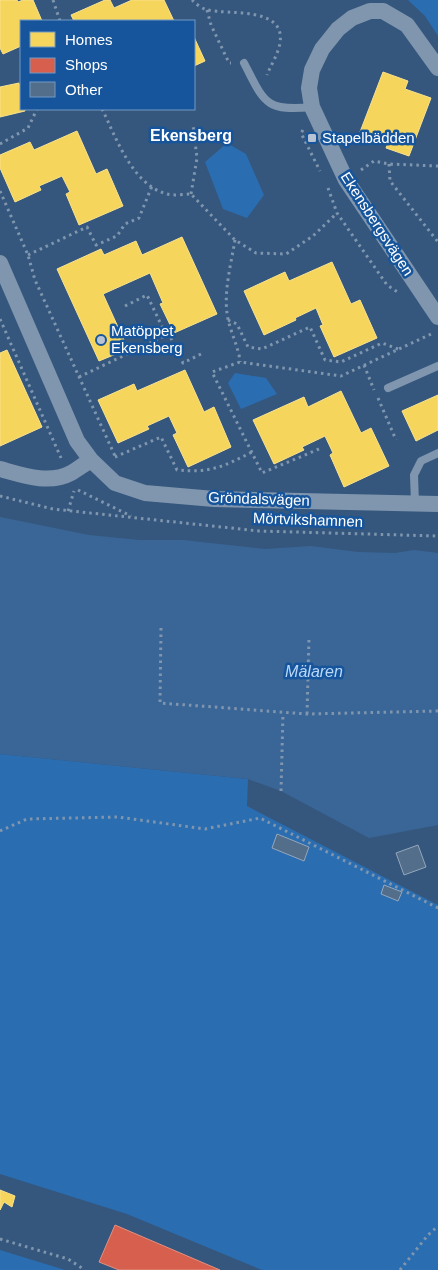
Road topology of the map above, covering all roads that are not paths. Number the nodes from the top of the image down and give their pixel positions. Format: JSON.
{"nodes":[{"id":1,"x":244,"y":63,"type":"dead end"},
{"id":2,"x":438,"y":68,"type":"edge"},
{"id":3,"x":312,"y":107,"type":"junction"},
{"id":4,"x":0,"y":263,"type":"edge"},
{"id":5,"x":438,"y":317,"type":"edge"},
{"id":6,"x":438,"y":366,"type":"edge"},
{"id":7,"x":388,"y":388,"type":"dead end"},
{"id":8,"x":438,"y":453,"type":"edge"},
{"id":9,"x":91,"y":460,"type":"junction"},
{"id":10,"x":0,"y":469,"type":"edge"},
{"id":11,"x":415,"y":503,"type":"junction"},
{"id":12,"x":438,"y":504,"type":"edge"}],
"edges":[{"from":1,"to":3,"type":"lane"},
{"from":2,"to":3,"type":"street","name":"Ekensbergsvägen"},
{"from":3,"to":5,"type":"street","name":"Ekensbergsvägen"},
{"from":4,"to":9,"type":"street","name":"Gröndalsvägen"},
{"from":6,"to":7,"type":"lane"},
{"from":8,"to":11,"type":"lane"},
{"from":9,"to":10,"type":"street"},
{"from":9,"to":11,"type":"street","name":"Gröndalsvägen"},
{"from":11,"to":12,"type":"street","name":"Gröndalsvägen"}]}
